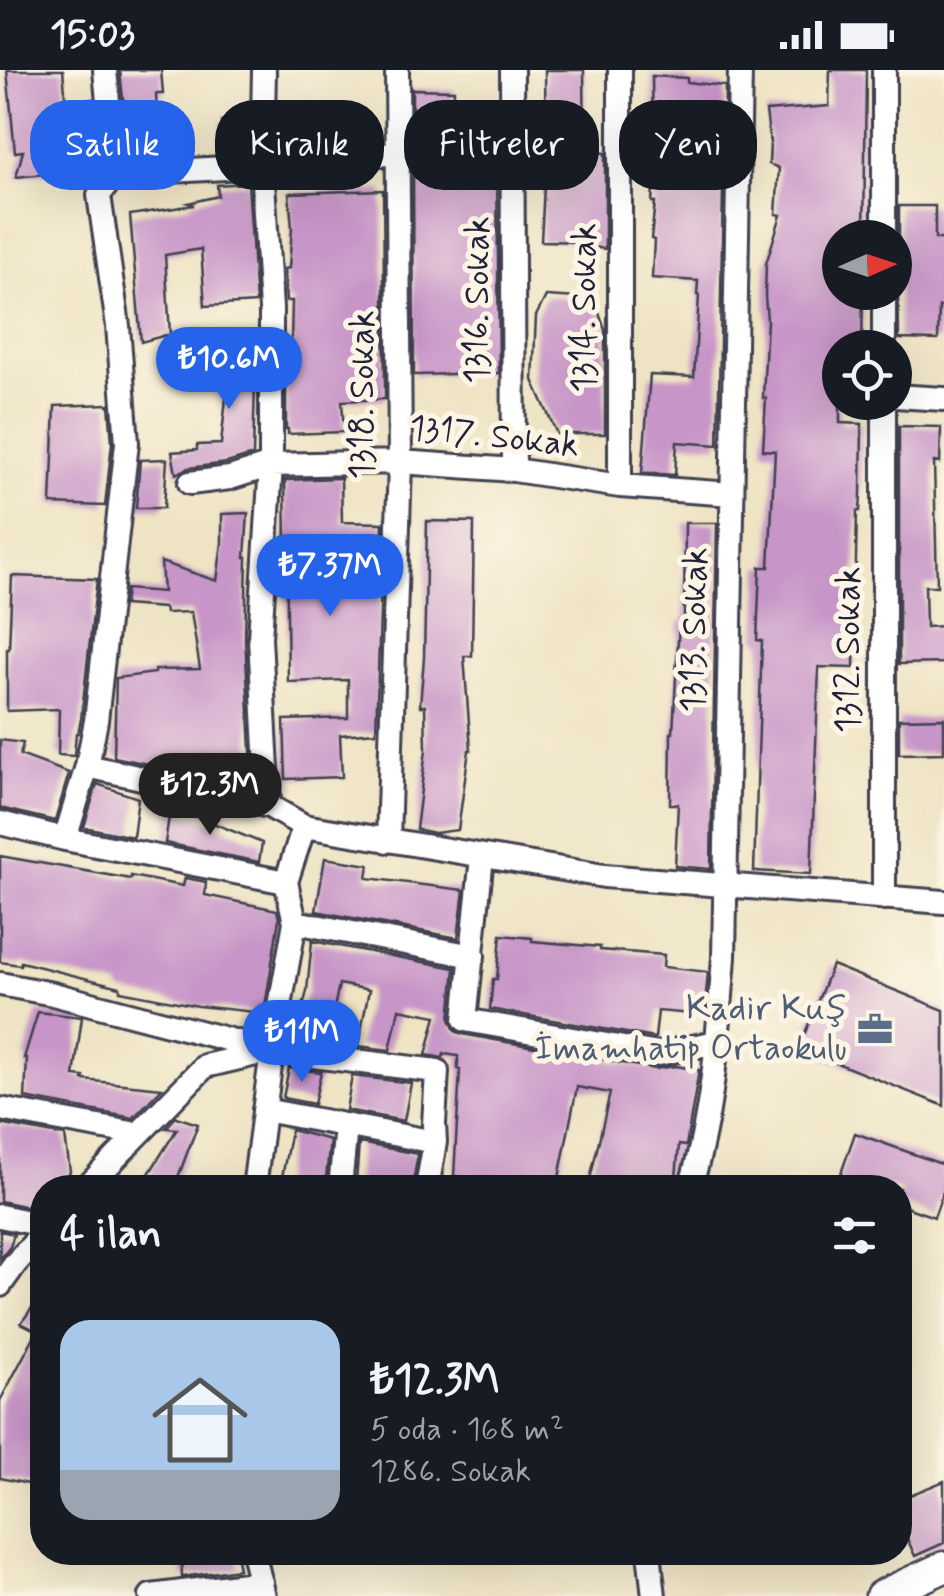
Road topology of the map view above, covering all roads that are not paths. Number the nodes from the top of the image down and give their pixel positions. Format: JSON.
{"nodes":[{"id":1,"x":105,"y":70,"type":"edge"},
{"id":2,"x":264,"y":70,"type":"edge"},
{"id":3,"x":397,"y":70,"type":"edge"},
{"id":4,"x":512,"y":70,"type":"edge"},
{"id":5,"x":620,"y":70,"type":"edge"},
{"id":6,"x":740,"y":70,"type":"edge"},
{"id":7,"x":884,"y":70,"type":"edge"},
{"id":8,"x":108,"y":100,"type":"edge"},
{"id":9,"x":263,"y":100,"type":"edge"},
{"id":10,"x":397,"y":153,"type":"junction"},
{"id":11,"x":384,"y":154,"type":"edge"},
{"id":12,"x":102,"y":190,"type":"edge"},
{"id":13,"x":264,"y":190,"type":"edge"},
{"id":14,"x":884,"y":220,"type":"edge"},
{"id":15,"x":912,"y":397,"type":"edge"},
{"id":16,"x":944,"y":399,"type":"edge"},
{"id":17,"x":884,"y":420,"type":"edge"},
{"id":18,"x":400,"y":462,"type":"junction"},
{"id":19,"x":271,"y":465,"type":"junction"},
{"id":20,"x":514,"y":470,"type":"junction"},
{"id":21,"x":190,"y":483,"type":"dead end"},
{"id":22,"x":620,"y":486,"type":"junction"},
{"id":23,"x":732,"y":494,"type":"junction"},
{"id":24,"x":87,"y":766,"type":"junction"},
{"id":25,"x":269,"y":806,"type":"junction"},
{"id":26,"x":0,"y":823,"type":"edge"},
{"id":27,"x":304,"y":826,"type":"junction"},
{"id":28,"x":65,"y":839,"type":"junction"},
{"id":29,"x":388,"y":841,"type":"junction"},
{"id":30,"x":482,"y":858,"type":"junction"},
{"id":31,"x":286,"y":882,"type":"junction"},
{"id":32,"x":725,"y":887,"type":"junction"},
{"id":33,"x":884,"y":898,"type":"junction"},
{"id":34,"x":944,"y":902,"type":"edge"},
{"id":35,"x":295,"y":922,"type":"junction"},
{"id":36,"x":474,"y":956,"type":"junction"},
{"id":37,"x":0,"y":984,"type":"edge"},
{"id":38,"x":717,"y":1042,"type":"junction"},
{"id":39,"x":272,"y":1051,"type":"junction"},
{"id":40,"x":0,"y":1110,"type":"edge"},
{"id":41,"x":264,"y":1110,"type":"junction"},
{"id":42,"x":346,"y":1126,"type":"junction"},
{"id":43,"x":137,"y":1134,"type":"junction"},
{"id":44,"x":435,"y":1142,"type":"junction"},
{"id":45,"x":98,"y":1175,"type":"edge"},
{"id":46,"x":256,"y":1175,"type":"edge"},
{"id":47,"x":341,"y":1175,"type":"edge"},
{"id":48,"x":429,"y":1175,"type":"edge"},
{"id":49,"x":694,"y":1175,"type":"edge"},
{"id":50,"x":0,"y":1216,"type":"edge"},
{"id":51,"x":30,"y":1222,"type":"edge"},
{"id":52,"x":30,"y":1247,"type":"edge"},
{"id":53,"x":0,"y":1285,"type":"edge"},
{"id":54,"x":650,"y":1565,"type":"edge"},
{"id":55,"x":944,"y":1567,"type":"edge"},
{"id":56,"x":262,"y":1589,"type":"edge"},
{"id":57,"x":152,"y":1596,"type":"edge"},
{"id":58,"x":654,"y":1596,"type":"edge"},
{"id":59,"x":881,"y":1596,"type":"edge"}],
"edges":[{"from":1,"to":8,"type":"street"},
{"from":2,"to":9,"type":"street"},
{"from":3,"to":10,"type":"street","name":"1318. Sokak"},
{"from":4,"to":20,"type":"street","name":"1316. Sokak"},
{"from":5,"to":22,"type":"street","name":"1314. Sokak"},
{"from":6,"to":23,"type":"street","name":"1313. Sokak"},
{"from":7,"to":14,"type":"street"},
{"from":10,"to":11,"type":"street"},
{"from":10,"to":18,"type":"street","name":"1318. Sokak"},
{"from":12,"to":24,"type":"street"},
{"from":13,"to":19,"type":"street"},
{"from":15,"to":16,"type":"street"},
{"from":17,"to":33,"type":"street","name":"1312. Sokak"},
{"from":18,"to":19,"type":"street","name":"1317. Sokak"},
{"from":18,"to":20,"type":"street","name":"1317. Sokak"},
{"from":18,"to":29,"type":"street","name":"1318. Sokak"},
{"from":19,"to":21,"type":"street","name":"1317. Sokak"},
{"from":19,"to":25,"type":"street"},
{"from":20,"to":22,"type":"street","name":"1317. Sokak"},
{"from":22,"to":23,"type":"street","name":"1317. Sokak"},
{"from":23,"to":32,"type":"street","name":"1313. Sokak"},
{"from":24,"to":25,"type":"street"},
{"from":24,"to":28,"type":"street"},
{"from":25,"to":27,"type":"street"},
{"from":26,"to":28,"type":"street"},
{"from":27,"to":29,"type":"street"},
{"from":27,"to":31,"type":"street"},
{"from":28,"to":31,"type":"street"},
{"from":29,"to":30,"type":"street"},
{"from":30,"to":32,"type":"street"},
{"from":30,"to":36,"type":"street"},
{"from":31,"to":35,"type":"street"},
{"from":32,"to":33,"type":"street"},
{"from":32,"to":38,"type":"street","name":"1313. Sokak"},
{"from":33,"to":34,"type":"street"},
{"from":35,"to":36,"type":"street"},
{"from":35,"to":39,"type":"street"},
{"from":36,"to":38,"type":"street"},
{"from":37,"to":39,"type":"street"},
{"from":38,"to":49,"type":"street","name":"1313. Sokak"},
{"from":39,"to":41,"type":"street"},
{"from":39,"to":43,"type":"street"},
{"from":39,"to":44,"type":"street"},
{"from":40,"to":43,"type":"street"},
{"from":41,"to":42,"type":"street"},
{"from":41,"to":46,"type":"street"},
{"from":42,"to":44,"type":"street"},
{"from":42,"to":47,"type":"street"},
{"from":43,"to":45,"type":"street"},
{"from":44,"to":48,"type":"street"},
{"from":50,"to":51,"type":"street"},
{"from":52,"to":53,"type":"street"},
{"from":54,"to":58,"type":"street"},
{"from":55,"to":59,"type":"main road"},
{"from":56,"to":57,"type":"street"}]}
